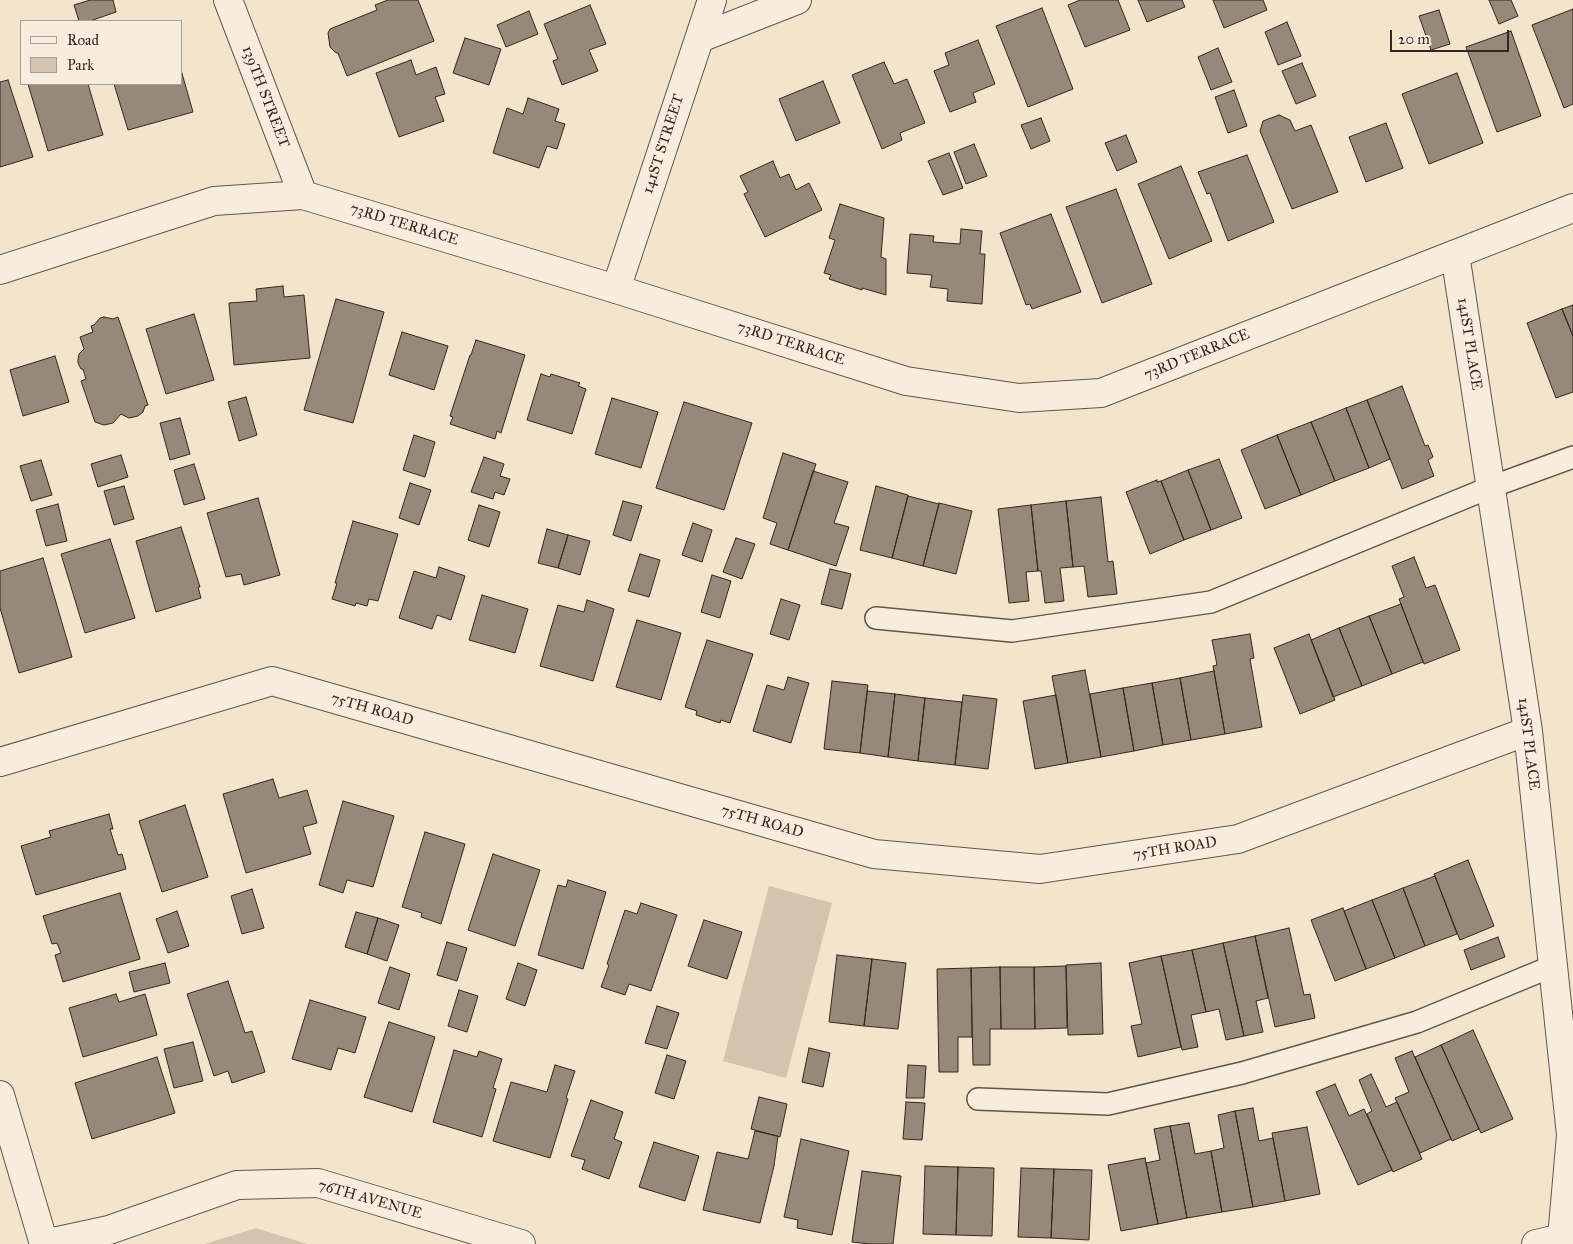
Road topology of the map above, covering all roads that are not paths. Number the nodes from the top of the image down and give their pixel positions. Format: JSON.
{"nodes":[{"id":1,"x":228,"y":0,"type":"edge"},
{"id":2,"x":712,"y":0,"type":"edge"},
{"id":3,"x":797,"y":0,"type":"edge"},
{"id":4,"x":700,"y":38,"type":"junction"},
{"id":5,"x":303,"y":195,"type":"junction"},
{"id":6,"x":1573,"y":208,"type":"edge"},
{"id":7,"x":1455,"y":254,"type":"junction"},
{"id":8,"x":0,"y":270,"type":"edge"},
{"id":9,"x":616,"y":289,"type":"junction"},
{"id":10,"x":1573,"y":456,"type":"edge"},
{"id":11,"x":1491,"y":487,"type":"junction"},
{"id":12,"x":876,"y":618,"type":"dead end"},
{"id":13,"x":1528,"y":731,"type":"junction"},
{"id":14,"x":0,"y":762,"type":"edge"},
{"id":15,"x":1553,"y":966,"type":"junction"},
{"id":16,"x":0,"y":1095,"type":"edge"},
{"id":17,"x":978,"y":1099,"type":"dead end"},
{"id":18,"x":44,"y":1244,"type":"edge"},
{"id":19,"x":521,"y":1244,"type":"edge"},
{"id":20,"x":1536,"y":1244,"type":"edge"}],
"edges":[{"from":1,"to":5,"type":"street","name":"139TH STREET"},
{"from":2,"to":4,"type":"street","name":"141ST STREET"},
{"from":3,"to":4,"type":"street"},
{"from":4,"to":9,"type":"street","name":"141ST STREET"},
{"from":5,"to":8,"type":"street","name":"73RD TERRACE"},
{"from":5,"to":9,"type":"street","name":"73RD TERRACE"},
{"from":6,"to":7,"type":"street","name":"73RD TERRACE"},
{"from":7,"to":9,"type":"street","name":"73RD TERRACE"},
{"from":7,"to":11,"type":"street","name":"141ST PLACE"},
{"from":10,"to":11,"type":"lane"},
{"from":11,"to":12,"type":"lane"},
{"from":11,"to":13,"type":"street","name":"141ST PLACE"},
{"from":13,"to":14,"type":"street","name":"75TH ROAD"},
{"from":13,"to":15,"type":"street","name":"141ST PLACE"},
{"from":15,"to":17,"type":"lane"},
{"from":15,"to":20,"type":"street","name":"141ST PLACE"},
{"from":16,"to":18,"type":"street"},
{"from":18,"to":19,"type":"street","name":"76TH AVENUE"}]}
